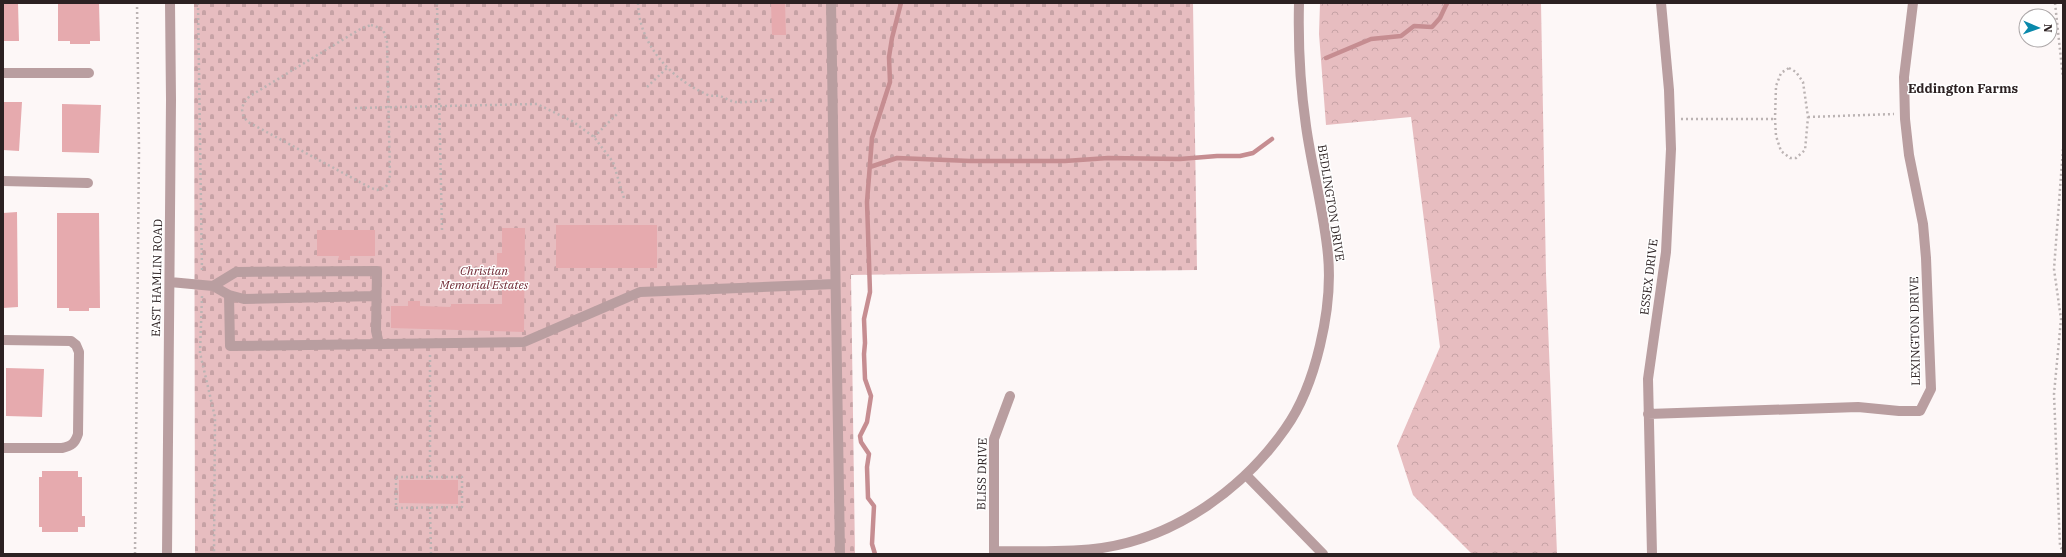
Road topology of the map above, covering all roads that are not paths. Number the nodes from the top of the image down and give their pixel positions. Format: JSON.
{"nodes":[{"id":1,"x":170,"y":3,"type":"edge"},
{"id":2,"x":830,"y":3,"type":"edge"},
{"id":3,"x":1298,"y":3,"type":"edge"},
{"id":4,"x":1661,"y":3,"type":"edge"},
{"id":5,"x":1913,"y":3,"type":"edge"},
{"id":6,"x":89,"y":73,"type":"dead end"},
{"id":7,"x":3,"y":74,"type":"edge"},
{"id":8,"x":3,"y":181,"type":"edge"},
{"id":9,"x":88,"y":183,"type":"dead end"},
{"id":10,"x":170,"y":282,"type":"junction"},
{"id":11,"x":835,"y":284,"type":"junction"},
{"id":12,"x":213,"y":286,"type":"junction"},
{"id":13,"x":229,"y":296,"type":"junction"},
{"id":14,"x":376,"y":296,"type":"junction"},
{"id":15,"x":3,"y":340,"type":"edge"},
{"id":16,"x":379,"y":344,"type":"junction"},
{"id":17,"x":1010,"y":396,"type":"dead end"},
{"id":18,"x":1648,"y":414,"type":"junction"},
{"id":19,"x":3,"y":448,"type":"edge"},
{"id":20,"x":1246,"y":475,"type":"junction"},
{"id":21,"x":994,"y":552,"type":"edge"},
{"id":22,"x":167,"y":554,"type":"edge"},
{"id":23,"x":840,"y":554,"type":"edge"},
{"id":24,"x":1323,"y":554,"type":"edge"},
{"id":25,"x":1652,"y":554,"type":"edge"}],
"edges":[{"from":1,"to":10,"type":"street","name":"EAST HAMLIN ROAD"},
{"from":2,"to":11,"type":"street"},
{"from":3,"to":20,"type":"street","name":"BEDLINGTON DRIVE"},
{"from":4,"to":18,"type":"street","name":"ESSEX DRIVE"},
{"from":5,"to":18,"type":"street","name":"LEXINGTON DRIVE"},
{"from":6,"to":7,"type":"street"},
{"from":8,"to":9,"type":"street"},
{"from":10,"to":12,"type":"street"},
{"from":10,"to":22,"type":"street","name":"EAST HAMLIN ROAD"},
{"from":11,"to":16,"type":"street"},
{"from":11,"to":23,"type":"street"},
{"from":12,"to":13,"type":"street"},
{"from":12,"to":14,"type":"street"},
{"from":13,"to":14,"type":"street"},
{"from":13,"to":16,"type":"street"},
{"from":14,"to":16,"type":"street"},
{"from":15,"to":19,"type":"street"},
{"from":17,"to":21,"type":"street","name":"BLISS DRIVE"},
{"from":18,"to":25,"type":"street","name":"ESSEX DRIVE"},
{"from":20,"to":21,"type":"street","name":"BEDLINGTON DRIVE"},
{"from":20,"to":24,"type":"street"}]}
